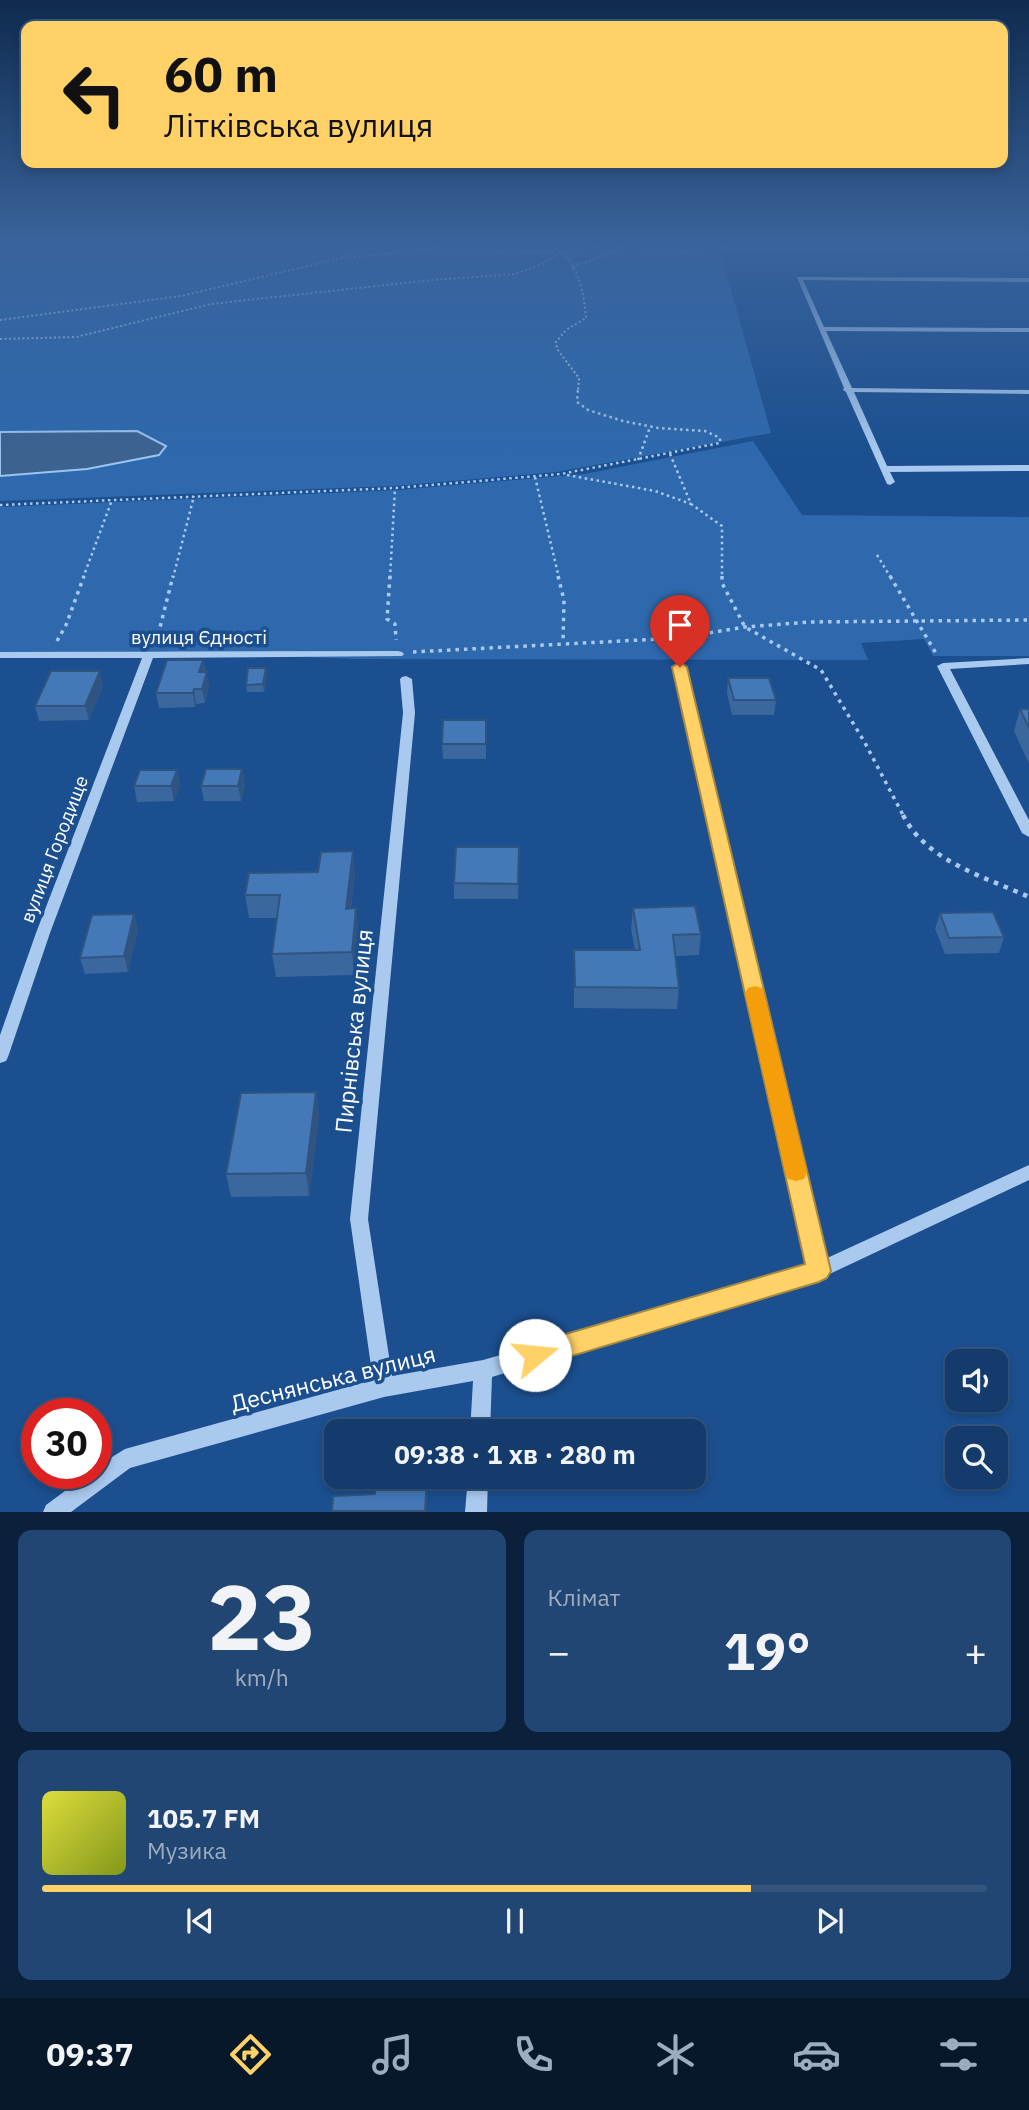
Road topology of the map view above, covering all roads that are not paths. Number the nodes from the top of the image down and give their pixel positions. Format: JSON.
{"nodes":[{"id":1,"x":815,"y":314,"type":"edge"},
{"id":2,"x":821,"y":328,"type":"junction"},
{"id":3,"x":1029,"y":330,"type":"edge"},
{"id":4,"x":847,"y":390,"type":"junction"},
{"id":5,"x":1029,"y":392,"type":"edge"},
{"id":6,"x":1029,"y":468,"type":"edge"},
{"id":7,"x":883,"y":469,"type":"junction"},
{"id":8,"x":890,"y":482,"type":"dead end"},
{"id":9,"x":398,"y":654,"type":"road end"},
{"id":10,"x":0,"y":655,"type":"edge"},
{"id":11,"x":151,"y":655,"type":"junction"},
{"id":12,"x":1029,"y":661,"type":"edge"},
{"id":13,"x":680,"y":667,"type":"dead end"},
{"id":14,"x":406,"y":679,"type":"dead end"},
{"id":15,"x":1029,"y":833,"type":"edge"},
{"id":16,"x":0,"y":1057,"type":"edge"},
{"id":17,"x":1029,"y":1172,"type":"edge"},
{"id":18,"x":819,"y":1271,"type":"junction"},
{"id":19,"x":483,"y":1370,"type":"junction"},
{"id":20,"x":384,"y":1387,"type":"junction"},
{"id":21,"x":481,"y":1419,"type":"edge"},
{"id":22,"x":477,"y":1489,"type":"edge"},
{"id":23,"x":52,"y":1511,"type":"edge"},
{"id":24,"x":476,"y":1511,"type":"edge"}],
"edges":[{"from":1,"to":2,"type":"street"},
{"from":2,"to":3,"type":"street"},
{"from":2,"to":4,"type":"street"},
{"from":4,"to":5,"type":"street"},
{"from":4,"to":7,"type":"street"},
{"from":6,"to":7,"type":"street"},
{"from":7,"to":8,"type":"street"},
{"from":9,"to":11,"type":"street","name":"вулиця Єдності"},
{"from":10,"to":11,"type":"street","name":"вулиця Єдності"},
{"from":11,"to":16,"type":"street","name":"вулиця Городище"},
{"from":12,"to":15,"type":"street"},
{"from":13,"to":18,"type":"street"},
{"from":14,"to":20,"type":"street","name":"Пирнівська вулиця"},
{"from":17,"to":18,"type":"street","name":"Деснянська вулиця"},
{"from":18,"to":19,"type":"street","name":"Деснянська вулиця"},
{"from":19,"to":20,"type":"street","name":"Деснянська вулиця"},
{"from":19,"to":21,"type":"street"},
{"from":20,"to":23,"type":"street","name":"Деснянська вулиця"},
{"from":22,"to":24,"type":"street"}]}
